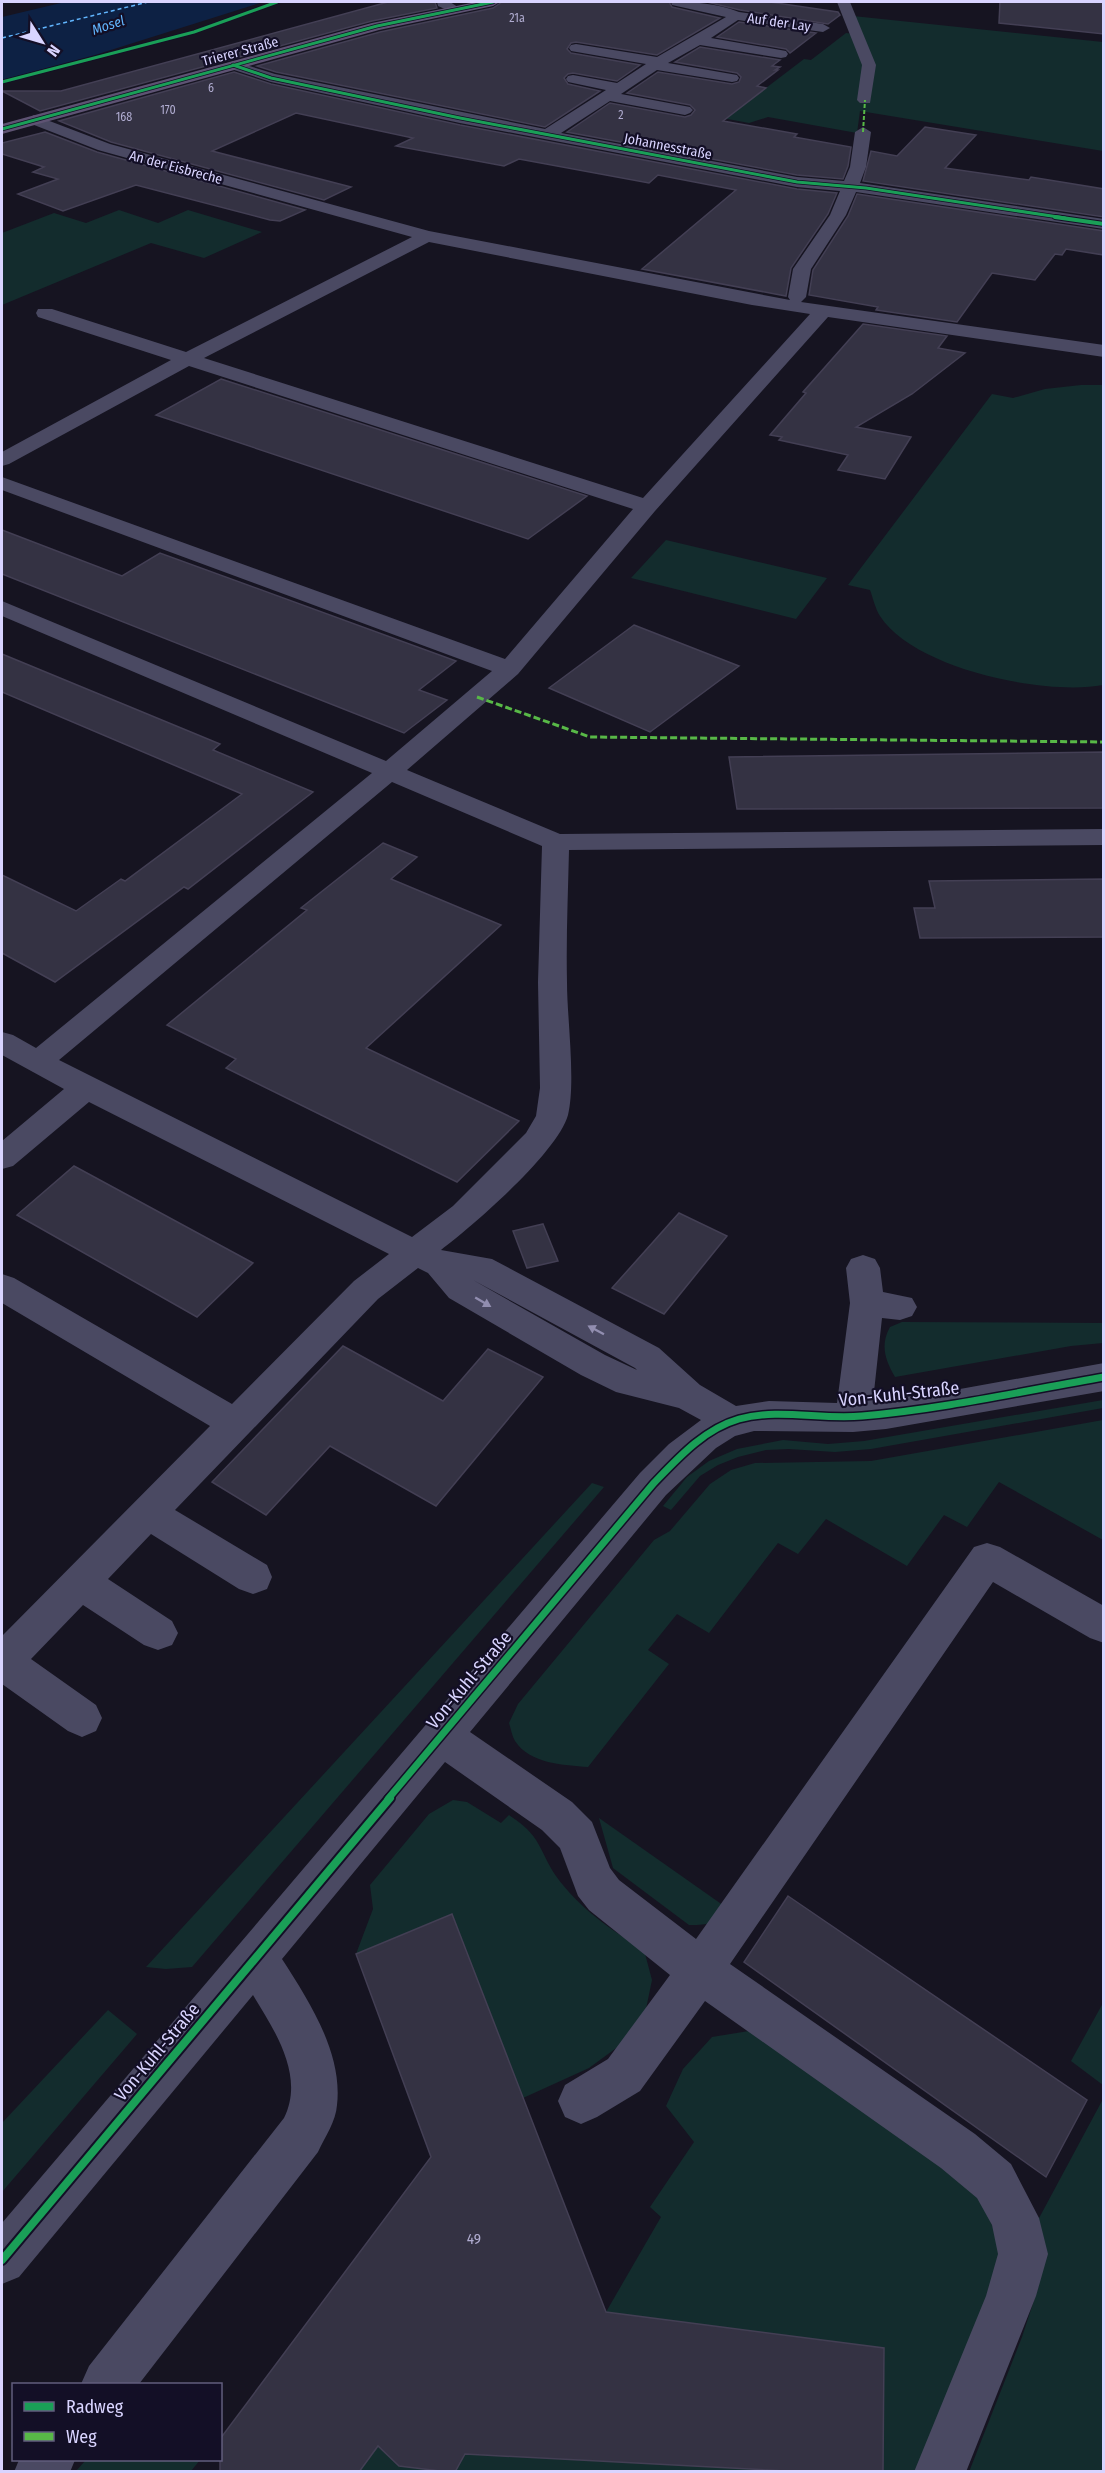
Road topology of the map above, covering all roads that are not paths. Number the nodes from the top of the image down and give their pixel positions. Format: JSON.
{"nodes":[{"id":1,"x":493,"y":2,"type":"edge"},
{"id":2,"x":677,"y":2,"type":"edge"},
{"id":3,"x":843,"y":2,"type":"edge"},
{"id":4,"x":449,"y":5,"type":"edge"},
{"id":5,"x":736,"y":16,"type":"junction"},
{"id":6,"x":823,"y":28,"type":"dead end"},
{"id":7,"x":680,"y":33,"type":"dead end"},
{"id":8,"x":701,"y":38,"type":"junction"},
{"id":9,"x":576,"y":48,"type":"dead end"},
{"id":10,"x":781,"y":54,"type":"dead end"},
{"id":11,"x":657,"y":64,"type":"junction"},
{"id":12,"x":233,"y":65,"type":"junction"},
{"id":13,"x":732,"y":78,"type":"dead end"},
{"id":14,"x":573,"y":79,"type":"dead end"},
{"id":15,"x":614,"y":92,"type":"junction"},
{"id":16,"x":865,"y":100,"type":"dead end"},
{"id":17,"x":685,"y":110,"type":"dead end"},
{"id":18,"x":34,"y":120,"type":"junction"},
{"id":19,"x":2,"y":129,"type":"edge"},
{"id":20,"x":863,"y":132,"type":"dead end"},
{"id":21,"x":547,"y":135,"type":"junction"},
{"id":22,"x":849,"y":187,"type":"junction"},
{"id":23,"x":1104,"y":224,"type":"edge"},
{"id":24,"x":427,"y":236,"type":"junction"},
{"id":25,"x":797,"y":297,"type":"dead end"},
{"id":26,"x":825,"y":309,"type":"junction"},
{"id":27,"x":45,"y":313,"type":"dead end"},
{"id":28,"x":1104,"y":351,"type":"edge"},
{"id":29,"x":187,"y":358,"type":"junction"},
{"id":30,"x":7,"y":451,"type":"edge"},
{"id":31,"x":2,"y":483,"type":"edge"},
{"id":32,"x":647,"y":506,"type":"junction"},
{"id":33,"x":2,"y":608,"type":"edge"},
{"id":34,"x":509,"y":669,"type":"junction"},
{"id":35,"x":389,"y":772,"type":"junction"},
{"id":36,"x":1104,"y":837,"type":"edge"},
{"id":37,"x":556,"y":842,"type":"junction"},
{"id":38,"x":2,"y":1042,"type":"edge"},
{"id":39,"x":38,"y":1062,"type":"junction"},
{"id":40,"x":86,"y":1088,"type":"junction"},
{"id":41,"x":2,"y":1158,"type":"edge"},
{"id":42,"x":428,"y":1258,"type":"junction"},
{"id":43,"x":863,"y":1268,"type":"dead end"},
{"id":44,"x":2,"y":1287,"type":"edge"},
{"id":45,"x":1104,"y":1377,"type":"edge"},
{"id":46,"x":853,"y":1418,"type":"junction"},
{"id":47,"x":734,"y":1422,"type":"junction"},
{"id":48,"x":234,"y":1423,"type":"junction"},
{"id":49,"x":147,"y":1512,"type":"junction"},
{"id":50,"x":253,"y":1577,"type":"dead end"},
{"id":51,"x":80,"y":1582,"type":"junction"},
{"id":52,"x":1104,"y":1626,"type":"edge"},
{"id":53,"x":158,"y":1632,"type":"dead end"},
{"id":54,"x":2,"y":1662,"type":"edge"},
{"id":55,"x":82,"y":1718,"type":"dead end"},
{"id":56,"x":442,"y":1736,"type":"junction"},
{"id":57,"x":256,"y":1958,"type":"junction"},
{"id":58,"x":700,"y":1970,"type":"junction"},
{"id":59,"x":581,"y":2101,"type":"dead end"},
{"id":60,"x":2,"y":2260,"type":"edge"},
{"id":61,"x":109,"y":2383,"type":"edge"},
{"id":62,"x":940,"y":2472,"type":"edge"}],
"edges":[{"from":1,"to":4,"type":"main road","name":"Trierer Straße"},
{"from":2,"to":5,"type":"street","name":"Auf der Lay"},
{"from":3,"to":16,"type":"street"},
{"from":4,"to":12,"type":"main road","name":"Trierer Straße"},
{"from":5,"to":6,"type":"street","name":"Auf der Lay"},
{"from":5,"to":8,"type":"street","name":"Auf der Lay"},
{"from":7,"to":8,"type":"street","name":"Auf der Lay"},
{"from":8,"to":10,"type":"street","name":"Auf der Lay"},
{"from":8,"to":11,"type":"street","name":"Auf der Lay"},
{"from":9,"to":11,"type":"street"},
{"from":11,"to":13,"type":"street"},
{"from":11,"to":15,"type":"street","name":"Auf der Lay"},
{"from":12,"to":18,"type":"main road","name":"Trierer Straße"},
{"from":12,"to":21,"type":"street","name":"Johannesstraße"},
{"from":14,"to":15,"type":"street"},
{"from":15,"to":17,"type":"street"},
{"from":15,"to":21,"type":"street","name":"Auf der Lay"},
{"from":18,"to":19,"type":"main road","name":"Trierer Straße"},
{"from":18,"to":24,"type":"street","name":"An der Eisbreche"},
{"from":20,"to":22,"type":"street"},
{"from":21,"to":22,"type":"street","name":"Johannesstraße"},
{"from":22,"to":23,"type":"street","name":"Johannesstraße"},
{"from":22,"to":25,"type":"street"},
{"from":24,"to":26,"type":"street","name":"An der Eisbreche"},
{"from":24,"to":29,"type":"street"},
{"from":26,"to":28,"type":"street","name":"An der Eisbreche"},
{"from":26,"to":32,"type":"street"},
{"from":27,"to":29,"type":"street"},
{"from":29,"to":30,"type":"street"},
{"from":29,"to":32,"type":"street"},
{"from":31,"to":34,"type":"street"},
{"from":32,"to":34,"type":"street"},
{"from":33,"to":35,"type":"street"},
{"from":34,"to":35,"type":"street"},
{"from":35,"to":37,"type":"street"},
{"from":35,"to":39,"type":"street"},
{"from":36,"to":37,"type":"street"},
{"from":37,"to":42,"type":"street"},
{"from":38,"to":39,"type":"street"},
{"from":39,"to":40,"type":"street"},
{"from":40,"to":41,"type":"street"},
{"from":40,"to":42,"type":"street"},
{"from":42,"to":47,"type":"street"},
{"from":42,"to":48,"type":"street"},
{"from":43,"to":46,"type":"street"},
{"from":44,"to":48,"type":"street"},
{"from":45,"to":46,"type":"street","name":"Von-Kuhl-Straße"},
{"from":46,"to":47,"type":"street","name":"Von-Kuhl-Straße"},
{"from":47,"to":56,"type":"street","name":"Von-Kuhl-Straße"},
{"from":48,"to":49,"type":"street"},
{"from":49,"to":50,"type":"street"},
{"from":49,"to":51,"type":"street"},
{"from":51,"to":53,"type":"street"},
{"from":51,"to":54,"type":"street"},
{"from":52,"to":58,"type":"street"},
{"from":54,"to":55,"type":"street"},
{"from":56,"to":57,"type":"street","name":"Von-Kuhl-Straße"},
{"from":56,"to":58,"type":"street"},
{"from":57,"to":60,"type":"street","name":"Von-Kuhl-Straße"},
{"from":57,"to":61,"type":"street"},
{"from":58,"to":59,"type":"street"},
{"from":58,"to":62,"type":"street"}]}
